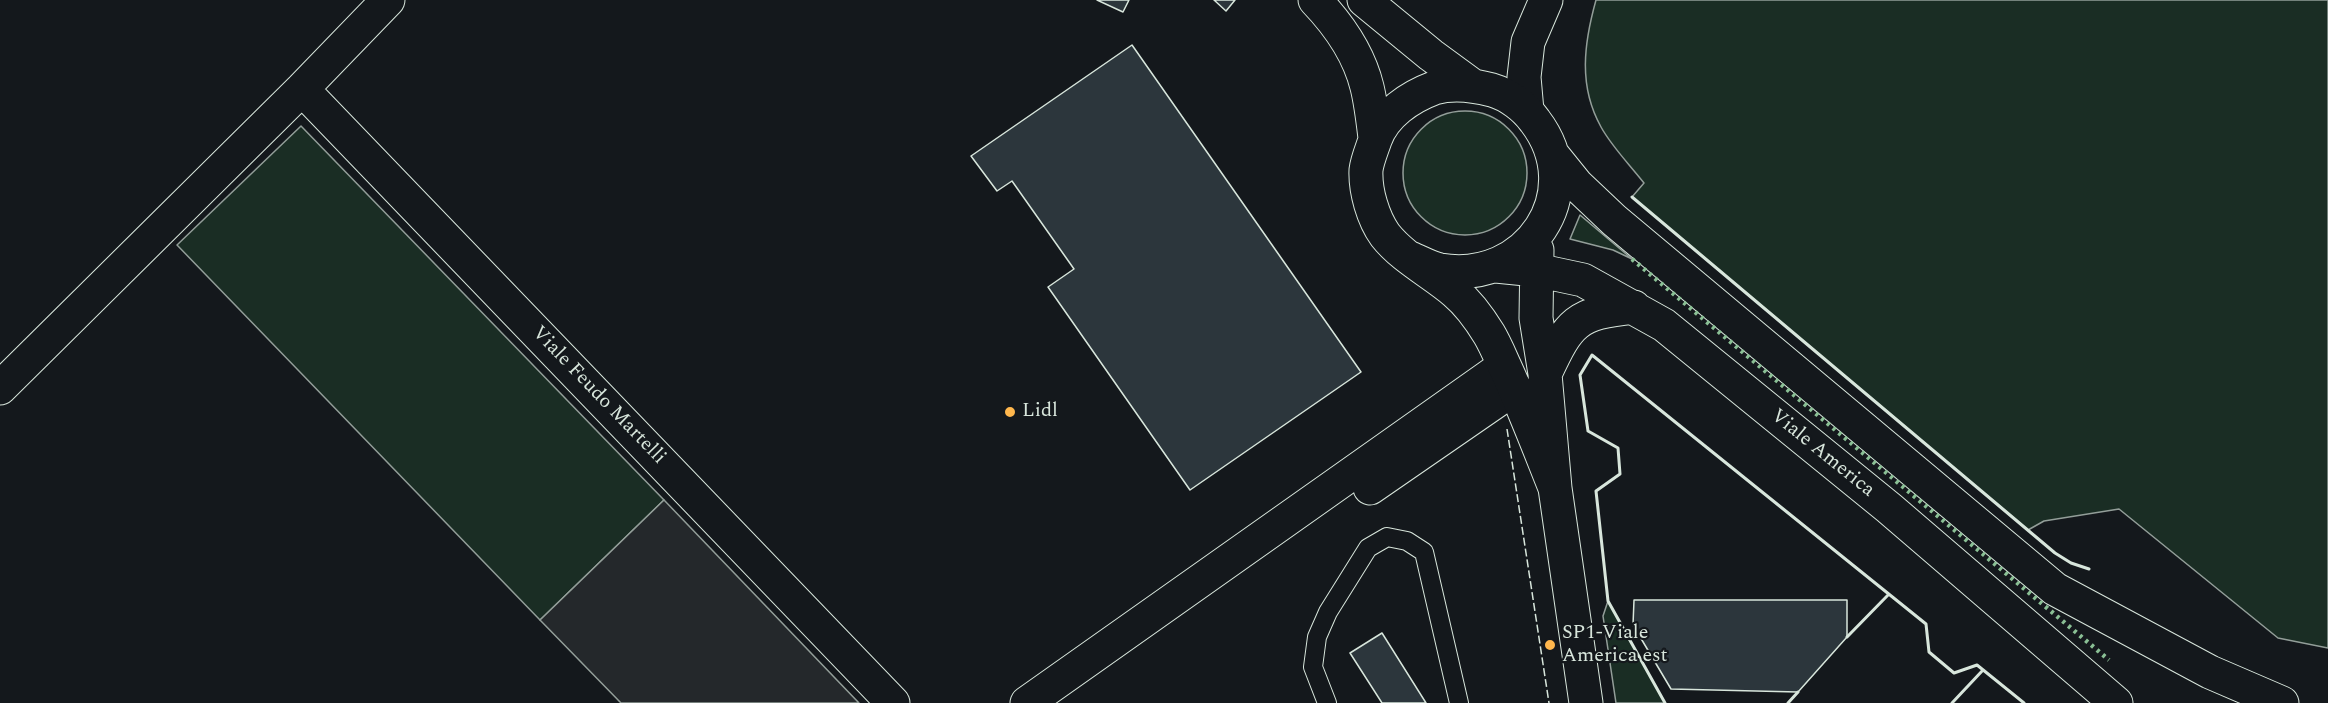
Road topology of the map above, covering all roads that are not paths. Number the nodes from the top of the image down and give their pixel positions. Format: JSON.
{"nodes":[{"id":1,"x":388,"y":0,"type":"edge"},
{"id":2,"x":1315,"y":0,"type":"edge"},
{"id":3,"x":1364,"y":0,"type":"edge"},
{"id":4,"x":1546,"y":0,"type":"edge"},
{"id":5,"x":1472,"y":85,"type":"junction"},
{"id":6,"x":302,"y":89,"type":"junction"},
{"id":7,"x":1527,"y":111,"type":"junction"},
{"id":8,"x":1376,"y":138,"type":"junction"},
{"id":9,"x":1552,"y":154,"type":"junction"},
{"id":10,"x":1539,"y":233,"type":"junction"},
{"id":11,"x":1410,"y":258,"type":"junction"},
{"id":12,"x":1496,"y":266,"type":"junction"},
{"id":13,"x":1536,"y":270,"type":"junction"},
{"id":14,"x":1634,"y":307,"type":"junction"},
{"id":15,"x":1545,"y":374,"type":"junction"},
{"id":16,"x":1509,"y":377,"type":"junction"},
{"id":17,"x":0,"y":388,"type":"edge"},
{"id":18,"x":1555,"y":488,"type":"junction"},
{"id":19,"x":893,"y":703,"type":"edge"},
{"id":20,"x":1027,"y":703,"type":"edge"},
{"id":21,"x":1058,"y":703,"type":"edge"},
{"id":22,"x":1327,"y":703,"type":"edge"},
{"id":23,"x":1459,"y":703,"type":"edge"},
{"id":24,"x":1586,"y":703,"type":"edge"},
{"id":25,"x":2116,"y":703,"type":"edge"},
{"id":26,"x":2282,"y":703,"type":"edge"}],
"edges":[{"from":1,"to":6,"type":"main road"},
{"from":2,"to":8,"type":"main road"},
{"from":3,"to":5,"type":"main road"},
{"from":4,"to":7,"type":"main road"},
{"from":5,"to":7,"type":"main road"},
{"from":5,"to":8,"type":"main road"},
{"from":6,"to":17,"type":"main road"},
{"from":6,"to":19,"type":"main road","name":"Viale Feudo Martelli"},
{"from":7,"to":9,"type":"main road"},
{"from":8,"to":11,"type":"main road"},
{"from":9,"to":10,"type":"main road"},
{"from":9,"to":26,"type":"main road"},
{"from":10,"to":12,"type":"main road"},
{"from":10,"to":13,"type":"main road"},
{"from":11,"to":12,"type":"main road"},
{"from":11,"to":16,"type":"main road"},
{"from":12,"to":13,"type":"main road","name":"Viale America"},
{"from":13,"to":14,"type":"main road","name":"Viale America"},
{"from":13,"to":15,"type":"main road"},
{"from":14,"to":15,"type":"main road"},
{"from":14,"to":25,"type":"main road","name":"Viale America"},
{"from":15,"to":18,"type":"main road"},
{"from":16,"to":18,"type":"main road"},
{"from":16,"to":20,"type":"main road"},
{"from":16,"to":21,"type":"main road"},
{"from":18,"to":24,"type":"main road"},
{"from":22,"to":23,"type":"lane"}]}
